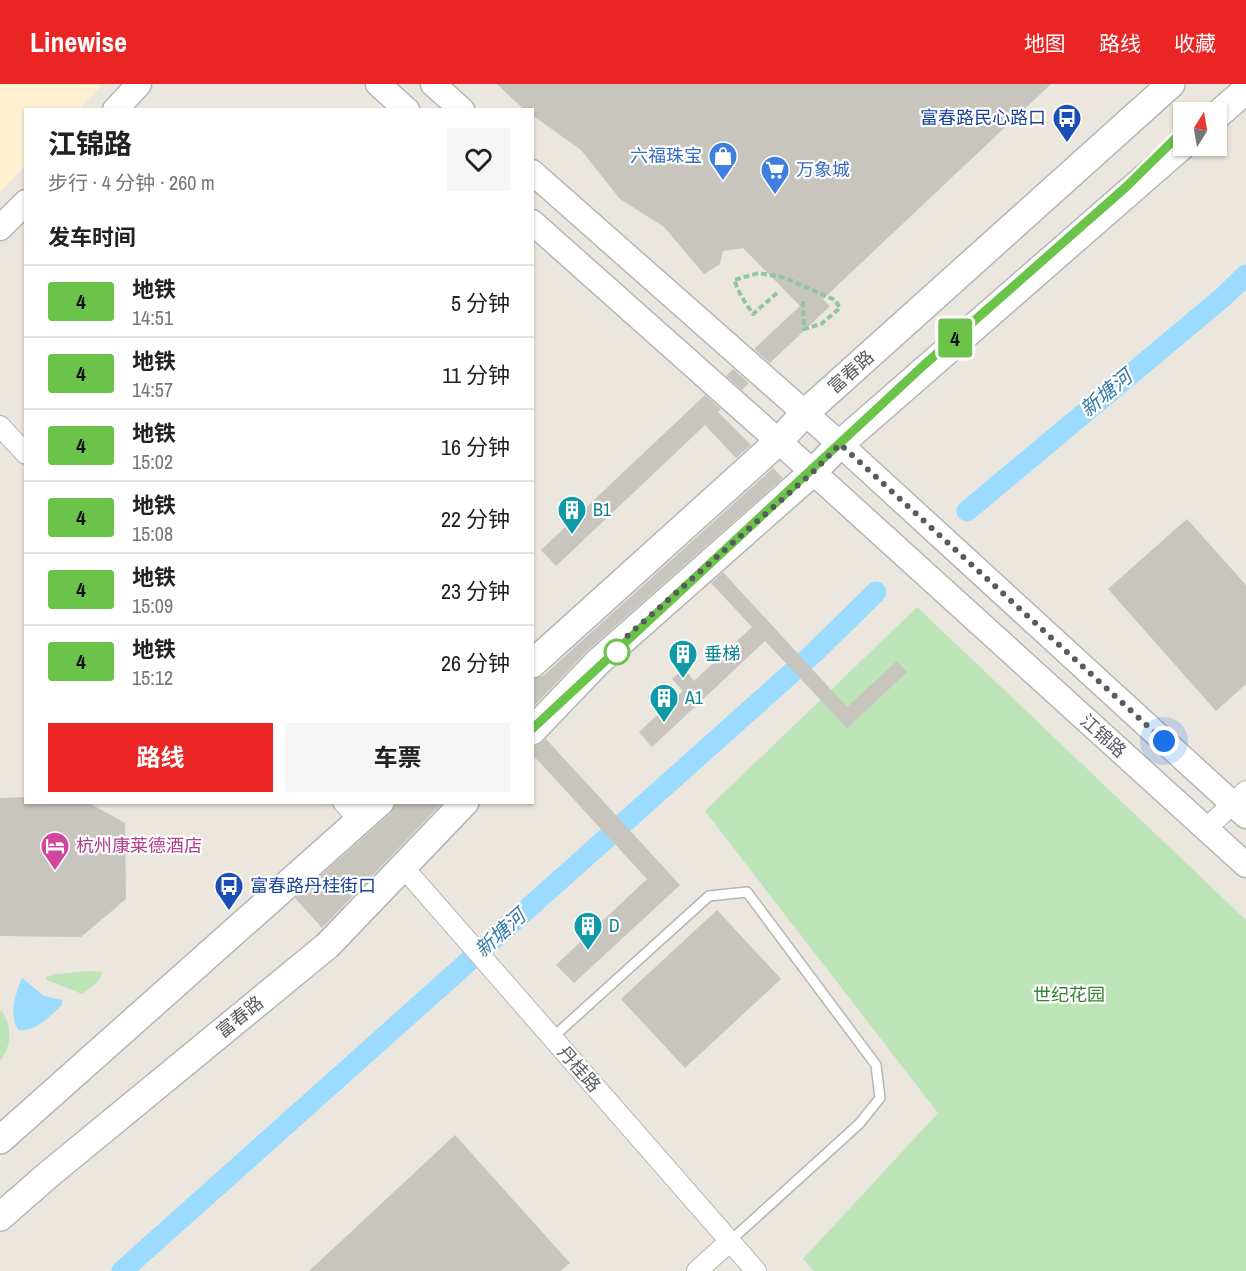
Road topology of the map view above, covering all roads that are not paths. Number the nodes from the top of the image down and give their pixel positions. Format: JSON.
{"nodes":[{"id":1,"x":139,"y":84,"type":"edge"},
{"id":2,"x":378,"y":84,"type":"edge"},
{"id":3,"x":433,"y":84,"type":"edge"},
{"id":4,"x":1172,"y":84,"type":"edge"},
{"id":5,"x":117,"y":108,"type":"edge"},
{"id":6,"x":405,"y":108,"type":"edge"},
{"id":7,"x":460,"y":108,"type":"edge"},
{"id":8,"x":1173,"y":154,"type":"edge"},
{"id":9,"x":534,"y":174,"type":"edge"},
{"id":10,"x":24,"y":204,"type":"edge"},
{"id":11,"x":534,"y":224,"type":"edge"},
{"id":12,"x":0,"y":228,"type":"edge"},
{"id":13,"x":805,"y":413,"type":"junction"},
{"id":14,"x":0,"y":426,"type":"edge"},
{"id":15,"x":779,"y":441,"type":"junction"},
{"id":16,"x":840,"y":444,"type":"junction"},
{"id":17,"x":24,"y":452,"type":"edge"},
{"id":18,"x":813,"y":472,"type":"junction"},
{"id":19,"x":534,"y":662,"type":"edge"},
{"id":20,"x":534,"y":729,"type":"edge"},
{"id":21,"x":1241,"y":803,"type":"edge"},
{"id":22,"x":374,"y":804,"type":"edge"},
{"id":23,"x":463,"y":804,"type":"edge"},
{"id":24,"x":352,"y":812,"type":"edge"},
{"id":25,"x":1206,"y":829,"type":"junction"},
{"id":26,"x":1246,"y":865,"type":"edge"},
{"id":27,"x":404,"y":868,"type":"junction"},
{"id":28,"x":552,"y":1038,"type":"junction"},
{"id":29,"x":0,"y":1140,"type":"edge"},
{"id":30,"x":0,"y":1217,"type":"edge"},
{"id":31,"x":729,"y":1242,"type":"junction"},
{"id":32,"x":697,"y":1271,"type":"edge"},
{"id":33,"x":756,"y":1271,"type":"edge"}],
"edges":[{"from":1,"to":5,"type":"street"},
{"from":2,"to":6,"type":"street"},
{"from":3,"to":7,"type":"street"},
{"from":4,"to":13,"type":"main road","name":"富春路"},
{"from":8,"to":16,"type":"main road"},
{"from":9,"to":13,"type":"street","name":"江锦路"},
{"from":10,"to":12,"type":"street"},
{"from":11,"to":15,"type":"street","name":"江锦路"},
{"from":13,"to":15,"type":"main road","name":"富春路"},
{"from":13,"to":16,"type":"street","name":"江锦路"},
{"from":14,"to":17,"type":"street"},
{"from":15,"to":18,"type":"street","name":"江锦路"},
{"from":15,"to":19,"type":"main road","name":"富春路"},
{"from":16,"to":18,"type":"main road"},
{"from":16,"to":21,"type":"street","name":"江锦路"},
{"from":18,"to":20,"type":"main road"},
{"from":18,"to":25,"type":"street","name":"江锦路"},
{"from":21,"to":25,"type":"street"},
{"from":22,"to":24,"type":"main road"},
{"from":23,"to":27,"type":"main road","name":"富春路"},
{"from":24,"to":29,"type":"main road"},
{"from":25,"to":26,"type":"street","name":"江锦路"},
{"from":27,"to":28,"type":"street","name":"丹桂路"},
{"from":27,"to":30,"type":"main road","name":"富春路"},
{"from":28,"to":31,"type":"street","name":"丹桂路"},
{"from":28,"to":31,"type":"lane"},
{"from":31,"to":32,"type":"street"},
{"from":31,"to":33,"type":"street","name":"丹桂路"}]}
